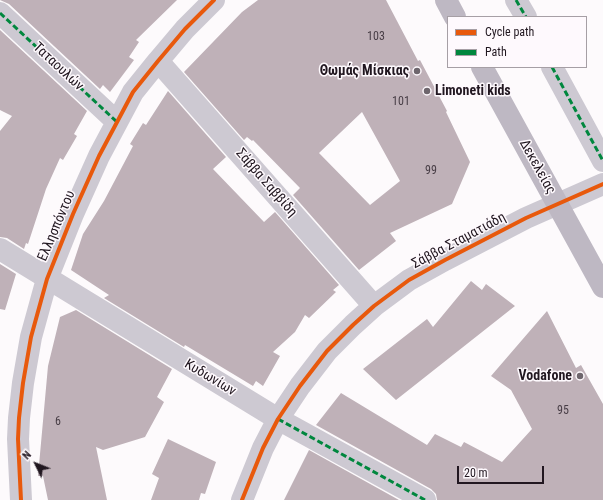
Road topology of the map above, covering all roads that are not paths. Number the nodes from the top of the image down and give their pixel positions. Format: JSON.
{"nodes":[{"id":1,"x":213,"y":0,"type":"edge"},
{"id":2,"x":446,"y":0,"type":"edge"},
{"id":3,"x":516,"y":0,"type":"edge"},
{"id":4,"x":0,"y":13,"type":"edge"},
{"id":5,"x":454,"y":16,"type":"edge"},
{"id":6,"x":525,"y":16,"type":"edge"},
{"id":7,"x":158,"y":61,"type":"junction"},
{"id":8,"x":483,"y":68,"type":"edge"},
{"id":9,"x":553,"y":68,"type":"edge"},
{"id":10,"x":117,"y":122,"type":"junction"},
{"id":11,"x":603,"y":161,"type":"edge"},
{"id":12,"x":603,"y":184,"type":"edge"},
{"id":13,"x":558,"y":205,"type":"junction"},
{"id":14,"x":0,"y":249,"type":"edge"},
{"id":15,"x":47,"y":279,"type":"junction"},
{"id":16,"x":603,"y":287,"type":"edge"},
{"id":17,"x":374,"y":306,"type":"junction"},
{"id":18,"x":278,"y":420,"type":"junction"},
{"id":19,"x":21,"y":500,"type":"edge"},
{"id":20,"x":242,"y":500,"type":"edge"},
{"id":21,"x":425,"y":500,"type":"edge"}],
"edges":[{"from":1,"to":7,"type":"street","name":"Ελλησπόντου"},
{"from":2,"to":5,"type":"main road"},
{"from":3,"to":6,"type":"street"},
{"from":4,"to":10,"type":"street","name":"Ταταουλών"},
{"from":7,"to":10,"type":"street","name":"Ελλησπόντου"},
{"from":7,"to":17,"type":"street","name":"Σάββα Σαββίδη"},
{"from":8,"to":13,"type":"main road","name":"Δεκελείας"},
{"from":9,"to":11,"type":"street"},
{"from":10,"to":15,"type":"street","name":"Ελλησπόντου"},
{"from":12,"to":13,"type":"street","name":"Σάββα Σταματιάδη"},
{"from":13,"to":16,"type":"main road","name":"Δεκελείας"},
{"from":13,"to":17,"type":"street","name":"Σάββα Σταματιάδη"},
{"from":14,"to":15,"type":"street","name":"Κυδωνίων"},
{"from":15,"to":18,"type":"street","name":"Κυδωνίων"},
{"from":15,"to":19,"type":"street","name":"Ελλησπόντου"},
{"from":17,"to":18,"type":"street","name":"Σάββα Σταματιάδη"},
{"from":18,"to":20,"type":"street","name":"Σάββα Σταματιάδη"},
{"from":18,"to":21,"type":"street","name":"Κυδωνίων"}]}
